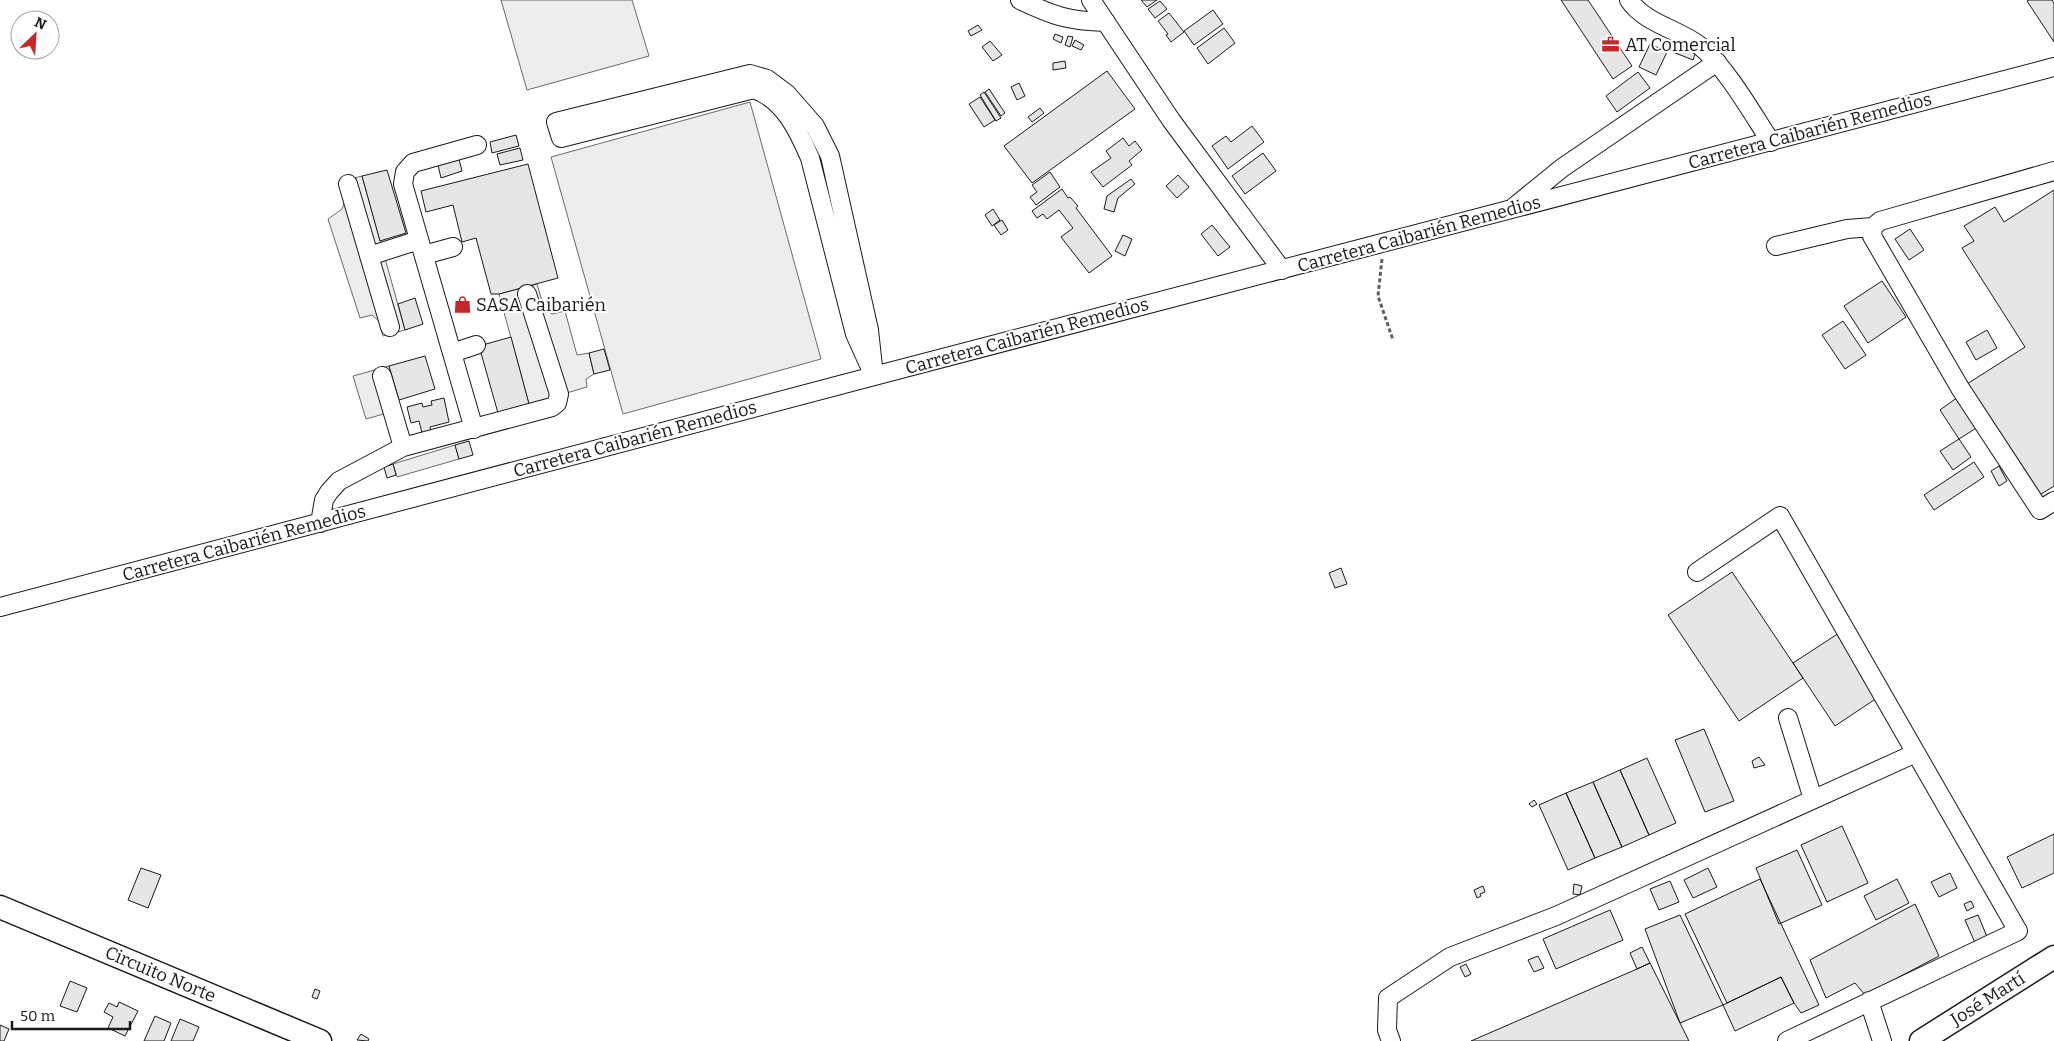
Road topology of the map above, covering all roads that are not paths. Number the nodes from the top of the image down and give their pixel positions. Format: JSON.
{"nodes":[{"id":1,"x":1020,"y":0,"type":"edge"},
{"id":2,"x":1091,"y":0,"type":"edge"},
{"id":3,"x":1629,"y":0,"type":"edge"},
{"id":4,"x":1106,"y":22,"type":"junction"},
{"id":5,"x":1717,"y":62,"type":"junction"},
{"id":6,"x":2054,"y":68,"type":"edge"},
{"id":7,"x":1771,"y":142,"type":"junction"},
{"id":8,"x":477,"y":144,"type":"dead end"},
{"id":9,"x":2054,"y":172,"type":"edge"},
{"id":10,"x":348,"y":184,"type":"dead end"},
{"id":11,"x":1510,"y":210,"type":"junction"},
{"id":12,"x":1873,"y":226,"type":"junction"},
{"id":13,"x":453,"y":246,"type":"dead end"},
{"id":14,"x":1776,"y":246,"type":"dead end"},
{"id":15,"x":422,"y":248,"type":"junction"},
{"id":16,"x":369,"y":256,"type":"junction"},
{"id":17,"x":1282,"y":270,"type":"junction"},
{"id":18,"x":527,"y":294,"type":"dead end"},
{"id":19,"x":390,"y":327,"type":"dead end"},
{"id":20,"x":476,"y":345,"type":"dead end"},
{"id":21,"x":452,"y":353,"type":"junction"},
{"id":22,"x":382,"y":376,"type":"dead end"},
{"id":23,"x":874,"y":376,"type":"junction"},
{"id":24,"x":474,"y":429,"type":"junction"},
{"id":25,"x":403,"y":447,"type":"junction"},
{"id":26,"x":2054,"y":501,"type":"edge"},
{"id":27,"x":320,"y":523,"type":"junction"},
{"id":28,"x":1697,"y":572,"type":"dead end"},
{"id":29,"x":0,"y":607,"type":"edge"},
{"id":30,"x":1788,"y":718,"type":"dead end"},
{"id":31,"x":1916,"y":753,"type":"junction"},
{"id":32,"x":1813,"y":799,"type":"junction"},
{"id":33,"x":0,"y":906,"type":"edge"},
{"id":34,"x":2054,"y":957,"type":"edge"},
{"id":35,"x":1869,"y":1001,"type":"junction"},
{"id":36,"x":306,"y":1038,"type":"edge"},
{"id":37,"x":1391,"y":1041,"type":"edge"},
{"id":38,"x":1787,"y":1041,"type":"edge"},
{"id":39,"x":1882,"y":1041,"type":"edge"},
{"id":40,"x":1921,"y":1041,"type":"edge"}],
"edges":[{"from":1,"to":4,"type":"street"},
{"from":2,"to":4,"type":"street"},
{"from":3,"to":5,"type":"street"},
{"from":4,"to":17,"type":"street"},
{"from":5,"to":7,"type":"street"},
{"from":5,"to":11,"type":"street"},
{"from":6,"to":7,"type":"street","name":"Carretera Caibarién Remedios"},
{"from":7,"to":11,"type":"street","name":"Carretera Caibarién Remedios"},
{"from":8,"to":15,"type":"street"},
{"from":9,"to":12,"type":"street"},
{"from":10,"to":16,"type":"street"},
{"from":11,"to":17,"type":"street","name":"Carretera Caibarién Remedios"},
{"from":12,"to":14,"type":"street"},
{"from":12,"to":26,"type":"street"},
{"from":13,"to":15,"type":"street"},
{"from":15,"to":16,"type":"street"},
{"from":15,"to":21,"type":"street"},
{"from":16,"to":19,"type":"street"},
{"from":17,"to":23,"type":"street","name":"Carretera Caibarién Remedios"},
{"from":18,"to":24,"type":"street"},
{"from":20,"to":21,"type":"street"},
{"from":21,"to":24,"type":"street"},
{"from":22,"to":25,"type":"street"},
{"from":23,"to":23,"type":"street"},
{"from":23,"to":27,"type":"street","name":"Carretera Caibarién Remedios"},
{"from":24,"to":25,"type":"street"},
{"from":25,"to":27,"type":"street"},
{"from":27,"to":29,"type":"street","name":"Carretera Caibarién Remedios"},
{"from":28,"to":31,"type":"street"},
{"from":30,"to":32,"type":"street"},
{"from":31,"to":32,"type":"street"},
{"from":31,"to":35,"type":"street"},
{"from":32,"to":37,"type":"street"},
{"from":33,"to":36,"type":"main road","name":"Circuito Norte"},
{"from":34,"to":40,"type":"main road","name":"José Martí"},
{"from":35,"to":38,"type":"street"},
{"from":35,"to":39,"type":"street"}]}
